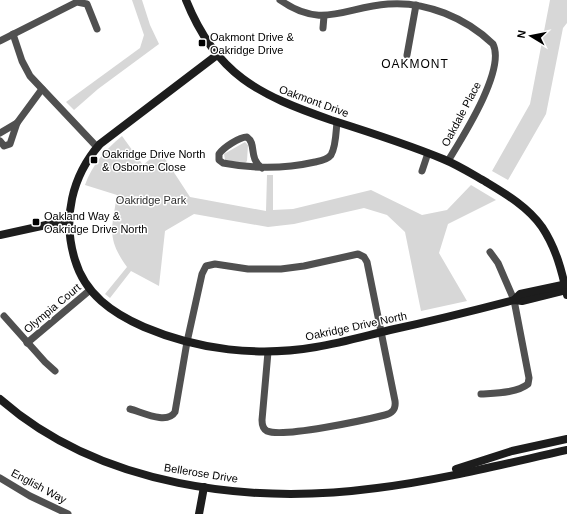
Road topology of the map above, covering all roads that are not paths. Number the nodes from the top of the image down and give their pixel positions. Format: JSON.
{"nodes":[{"id":1,"x":186,"y":0,"type":"edge"},
{"id":2,"x":280,"y":0,"type":"edge"},
{"id":3,"x":416,"y":5,"type":"junction"},
{"id":4,"x":324,"y":16,"type":"junction"},
{"id":5,"x":323,"y":28,"type":"dead end"},
{"id":6,"x":97,"y":29,"type":"dead end"},
{"id":7,"x":13,"y":34,"type":"junction"},
{"id":8,"x":0,"y":41,"type":"edge"},
{"id":9,"x":217,"y":55,"type":"junction"},
{"id":10,"x":408,"y":55,"type":"dead end"},
{"id":11,"x":42,"y":89,"type":"junction"},
{"id":12,"x":337,"y":122,"type":"junction"},
{"id":13,"x":17,"y":123,"type":"junction"},
{"id":14,"x":0,"y":133,"type":"edge"},
{"id":15,"x":0,"y":141,"type":"edge"},
{"id":16,"x":97,"y":147,"type":"junction"},
{"id":17,"x":428,"y":153,"type":"junction"},
{"id":18,"x":448,"y":161,"type":"junction"},
{"id":19,"x":262,"y":168,"type":"junction"},
{"id":20,"x":422,"y":170,"type":"dead end"},
{"id":21,"x":69,"y":220,"type":"junction"},
{"id":22,"x":0,"y":235,"type":"edge"},
{"id":23,"x":490,"y":252,"type":"dead end"},
{"id":24,"x":566,"y":289,"type":"edge"},
{"id":25,"x":90,"y":290,"type":"junction"},
{"id":26,"x":514,"y":300,"type":"junction"},
{"id":27,"x":4,"y":316,"type":"dead end"},
{"id":28,"x":381,"y":332,"type":"junction"},
{"id":29,"x":27,"y":342,"type":"junction"},
{"id":30,"x":187,"y":342,"type":"junction"},
{"id":31,"x":268,"y":352,"type":"junction"},
{"id":32,"x":56,"y":371,"type":"dead end"},
{"id":33,"x":481,"y":394,"type":"dead end"},
{"id":34,"x":0,"y":399,"type":"edge"},
{"id":35,"x":130,"y":409,"type":"dead end"},
{"id":36,"x":567,"y":439,"type":"edge"},
{"id":37,"x":567,"y":450,"type":"edge"},
{"id":38,"x":0,"y":478,"type":"edge"},
{"id":39,"x":417,"y":482,"type":"junction"},
{"id":40,"x":204,"y":487,"type":"junction"},
{"id":41,"x":56,"y":512,"type":"edge"},
{"id":42,"x":68,"y":514,"type":"edge"},
{"id":43,"x":199,"y":514,"type":"edge"}],
"edges":[{"from":1,"to":9,"type":"street","name":"Oakmont Drive"},
{"from":2,"to":4,"type":"street","name":"Oakdale Place"},
{"from":3,"to":4,"type":"street","name":"Oakdale Place"},
{"from":3,"to":10,"type":"street"},
{"from":3,"to":18,"type":"street","name":"Oakdale Place"},
{"from":4,"to":5,"type":"street"},
{"from":6,"to":7,"type":"street"},
{"from":7,"to":8,"type":"street"},
{"from":7,"to":11,"type":"street"},
{"from":9,"to":12,"type":"street","name":"Oakmont Drive"},
{"from":9,"to":16,"type":"street","name":"Oakridge Drive North"},
{"from":11,"to":13,"type":"street"},
{"from":11,"to":16,"type":"street"},
{"from":12,"to":17,"type":"street","name":"Oakmont Drive"},
{"from":12,"to":19,"type":"street"},
{"from":13,"to":14,"type":"street"},
{"from":13,"to":15,"type":"street"},
{"from":16,"to":21,"type":"street","name":"Oakridge Drive North"},
{"from":17,"to":18,"type":"street","name":"Oakmont Drive"},
{"from":17,"to":20,"type":"street"},
{"from":18,"to":24,"type":"street","name":"Oakmont Drive"},
{"from":19,"to":19,"type":"street"},
{"from":21,"to":22,"type":"street"},
{"from":21,"to":25,"type":"street","name":"Oakridge Drive North"},
{"from":23,"to":26,"type":"street"},
{"from":24,"to":26,"type":"street","name":"Oakridge Drive North"},
{"from":25,"to":29,"type":"street","name":"Olympia Court"},
{"from":25,"to":30,"type":"street","name":"Oakridge Drive North"},
{"from":26,"to":28,"type":"street","name":"Oakridge Drive North"},
{"from":26,"to":33,"type":"street"},
{"from":27,"to":29,"type":"street","name":"Olympia Court"},
{"from":28,"to":30,"type":"street"},
{"from":28,"to":31,"type":"street","name":"Oakridge Drive North"},
{"from":28,"to":31,"type":"street"},
{"from":29,"to":32,"type":"street","name":"Olympia Court"},
{"from":30,"to":31,"type":"street","name":"Oakridge Drive North"},
{"from":30,"to":35,"type":"street"},
{"from":34,"to":40,"type":"street","name":"Bellerose Drive"},
{"from":36,"to":39,"type":"street","name":"Bellerose Drive"},
{"from":37,"to":39,"type":"street","name":"Bellerose Drive"},
{"from":38,"to":41,"type":"street","name":"English Way"},
{"from":39,"to":40,"type":"street","name":"Bellerose Drive"},
{"from":40,"to":43,"type":"street"},
{"from":41,"to":42,"type":"street","name":"English Way"}]}
